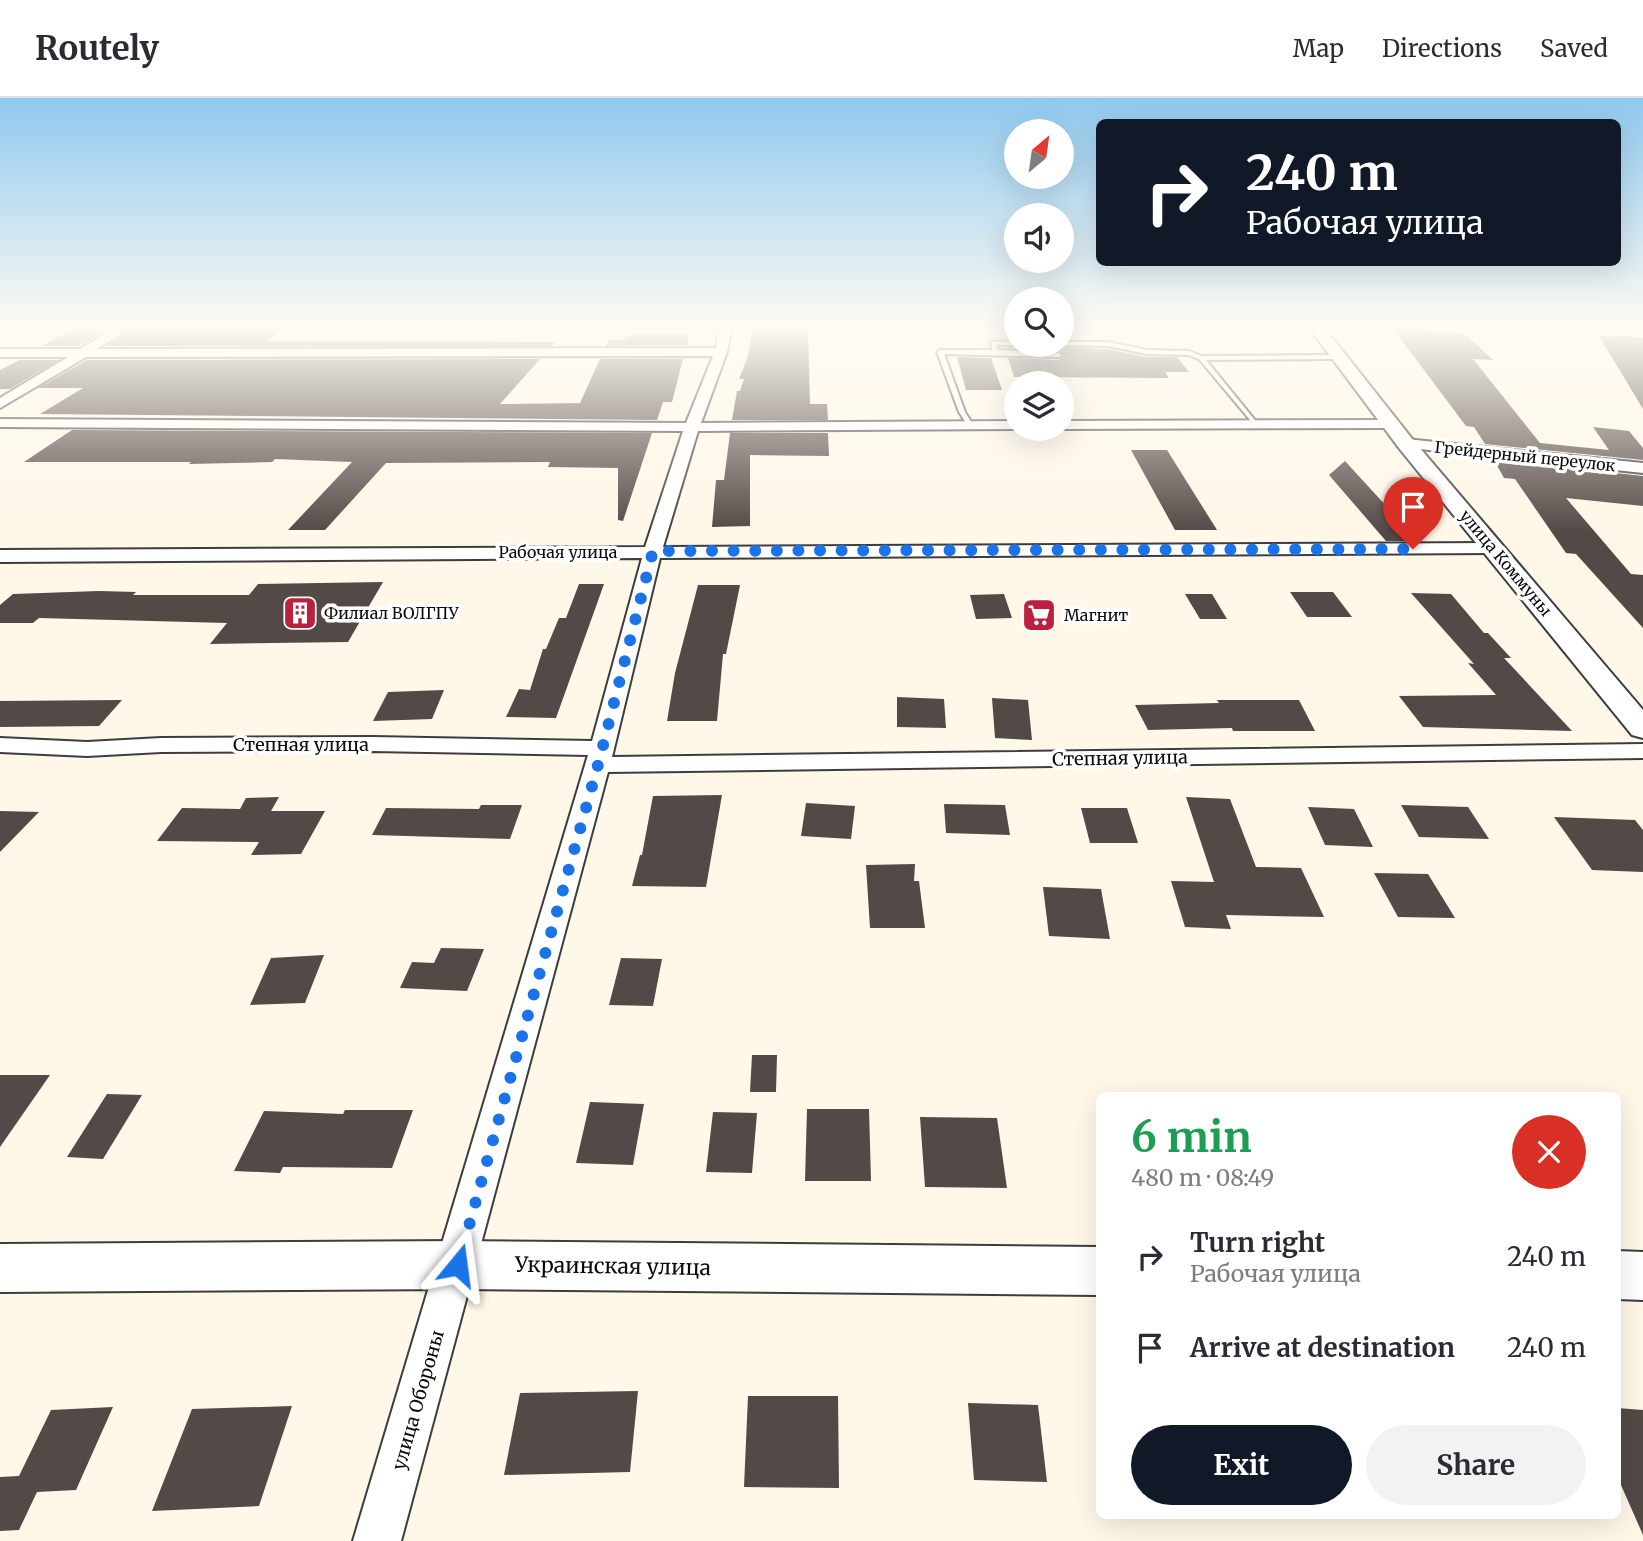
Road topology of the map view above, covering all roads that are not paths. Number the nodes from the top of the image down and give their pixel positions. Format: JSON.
{"nodes":[{"id":1,"x":703,"y":397,"type":"edge"},
{"id":2,"x":956,"y":397,"type":"edge"},
{"id":3,"x":1233,"y":397,"type":"edge"},
{"id":4,"x":1371,"y":397,"type":"edge"},
{"id":5,"x":0,"y":423,"type":"edge"},
{"id":6,"x":1391,"y":424,"type":"junction"},
{"id":7,"x":970,"y":425,"type":"junction"},
{"id":8,"x":1004,"y":425,"type":"edge"},
{"id":9,"x":1074,"y":425,"type":"edge"},
{"id":10,"x":1256,"y":425,"type":"junction"},
{"id":11,"x":692,"y":427,"type":"junction"},
{"id":12,"x":1406,"y":443,"type":"junction"},
{"id":13,"x":1643,"y":468,"type":"edge"},
{"id":14,"x":1494,"y":548,"type":"junction"},
{"id":15,"x":653,"y":551,"type":"junction"},
{"id":16,"x":0,"y":556,"type":"edge"},
{"id":17,"x":1643,"y":729,"type":"edge"},
{"id":18,"x":0,"y":744,"type":"edge"},
{"id":19,"x":1643,"y":751,"type":"edge"},
{"id":20,"x":600,"y":757,"type":"junction"},
{"id":21,"x":458,"y":1265,"type":"junction"},
{"id":22,"x":0,"y":1268,"type":"edge"},
{"id":23,"x":1096,"y":1270,"type":"edge"},
{"id":24,"x":1621,"y":1275,"type":"edge"},
{"id":25,"x":1643,"y":1276,"type":"edge"},
{"id":26,"x":377,"y":1541,"type":"edge"}],
"edges":[{"from":1,"to":11,"type":"street","name":"улица Обороны"},
{"from":2,"to":7,"type":"lane"},
{"from":3,"to":10,"type":"lane"},
{"from":4,"to":6,"type":"street","name":"улица Коммуны"},
{"from":5,"to":11,"type":"street"},
{"from":6,"to":10,"type":"street"},
{"from":6,"to":12,"type":"street","name":"улица Коммуны"},
{"from":7,"to":8,"type":"street"},
{"from":7,"to":11,"type":"street"},
{"from":9,"to":10,"type":"street"},
{"from":11,"to":15,"type":"street","name":"улица Обороны"},
{"from":12,"to":13,"type":"street","name":"Грейдерный переулок"},
{"from":12,"to":14,"type":"street","name":"улица Коммуны"},
{"from":14,"to":15,"type":"street","name":"Рабочая улица"},
{"from":14,"to":17,"type":"street","name":"улица Коммуны"},
{"from":15,"to":16,"type":"street","name":"Рабочая улица"},
{"from":15,"to":20,"type":"street","name":"улица Обороны"},
{"from":18,"to":20,"type":"street","name":"Степная улица"},
{"from":19,"to":20,"type":"street","name":"Степная улица"},
{"from":20,"to":21,"type":"street","name":"улица Обороны"},
{"from":21,"to":22,"type":"street","name":"Украинская улица"},
{"from":21,"to":23,"type":"street","name":"Украинская улица"},
{"from":21,"to":26,"type":"street","name":"улица Обороны"},
{"from":24,"to":25,"type":"street"}]}
